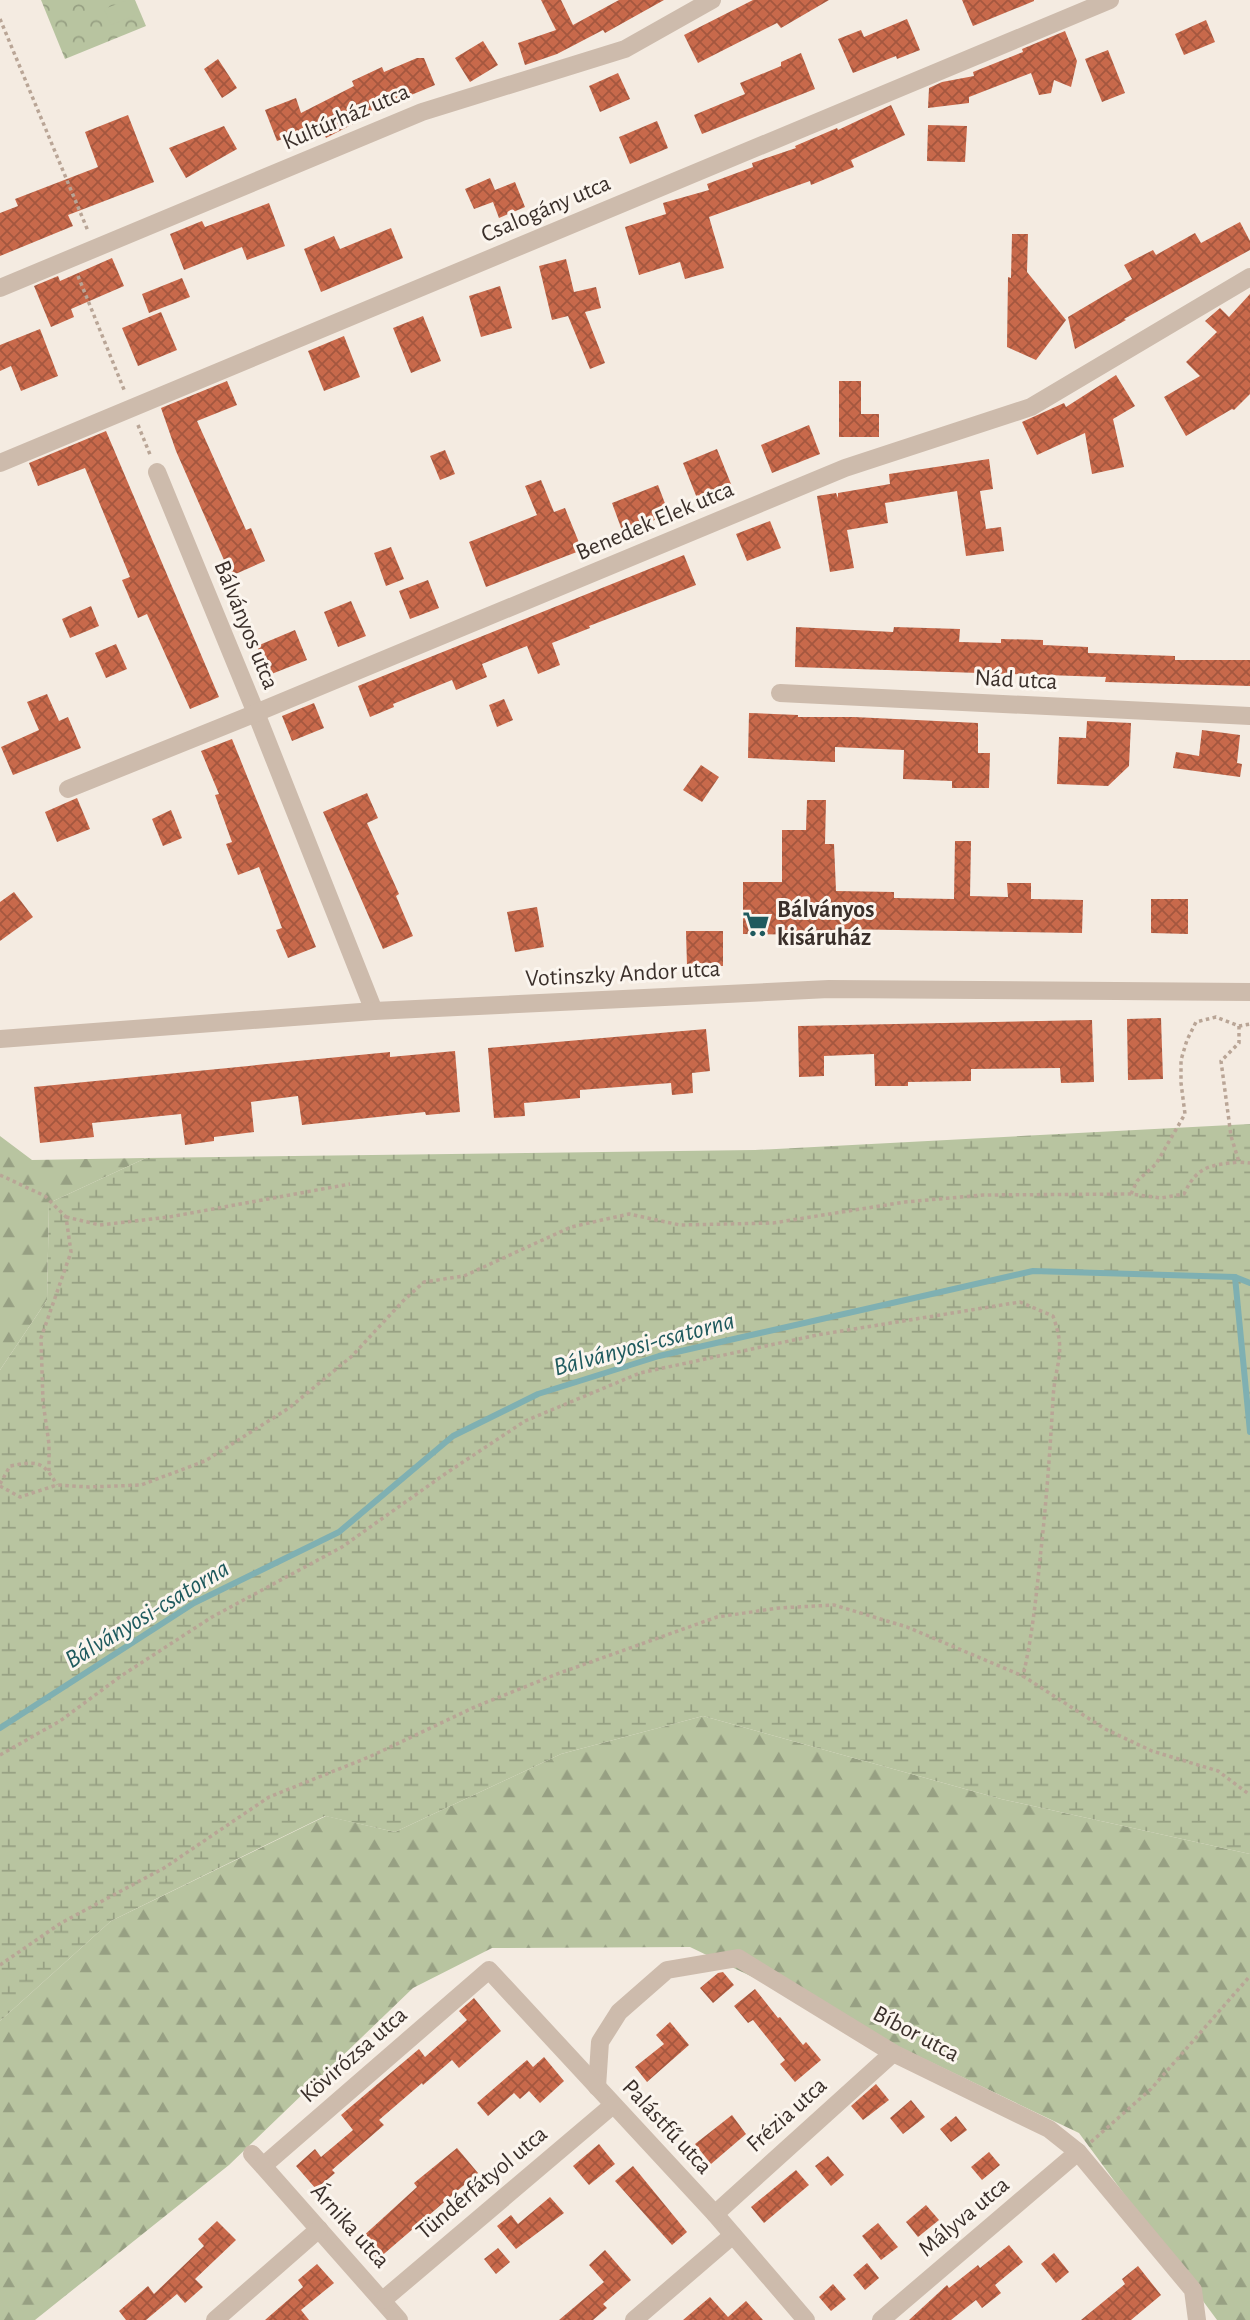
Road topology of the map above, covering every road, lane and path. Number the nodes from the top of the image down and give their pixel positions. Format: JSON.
{"nodes":[{"id":1,"x":712,"y":0,"type":"edge"},
{"id":2,"x":1110,"y":0,"type":"edge"},
{"id":3,"x":0,"y":19,"type":"edge"},
{"id":4,"x":96,"y":249,"type":"junction"},
{"id":5,"x":71,"y":259,"type":"junction"},
{"id":6,"x":1250,"y":278,"type":"edge"},
{"id":7,"x":0,"y":288,"type":"edge"},
{"id":8,"x":132,"y":409,"type":"junction"},
{"id":9,"x":0,"y":463,"type":"edge"},
{"id":10,"x":157,"y":472,"type":"joint"},
{"id":11,"x":780,"y":693,"type":"dead end"},
{"id":12,"x":256,"y":713,"type":"junction"},
{"id":13,"x":1250,"y":716,"type":"edge"},
{"id":14,"x":68,"y":789,"type":"dead end"},
{"id":15,"x":1250,"y":992,"type":"edge"},
{"id":16,"x":374,"y":1011,"type":"junction"},
{"id":17,"x":1250,"y":1024,"type":"edge"},
{"id":18,"x":1239,"y":1026,"type":"junction"},
{"id":19,"x":0,"y":1039,"type":"edge"},
{"id":20,"x":1239,"y":1162,"type":"junction"},
{"id":21,"x":1250,"y":1163,"type":"edge"},
{"id":22,"x":0,"y":1175,"type":"edge"},
{"id":23,"x":350,"y":1184,"type":"dead end"},
{"id":24,"x":1131,"y":1194,"type":"junction"},
{"id":25,"x":66,"y":1217,"type":"junction"},
{"id":26,"x":49,"y":1471,"type":"junction"},
{"id":27,"x":0,"y":1485,"type":"edge"},
{"id":28,"x":57,"y":1485,"type":"junction"},
{"id":29,"x":1023,"y":1676,"type":"junction"},
{"id":30,"x":0,"y":1755,"type":"edge"},
{"id":31,"x":1250,"y":1795,"type":"edge"},
{"id":32,"x":0,"y":1965,"type":"edge"},
{"id":33,"x":489,"y":1970,"type":"joint"},
{"id":34,"x":1250,"y":1976,"type":"edge"},
{"id":35,"x":893,"y":2053,"type":"junction"},
{"id":36,"x":597,"y":2087,"type":"junction"},
{"id":37,"x":613,"y":2105,"type":"junction"},
{"id":38,"x":1078,"y":2152,"type":"junction"},
{"id":39,"x":258,"y":2160,"type":"joint"},
{"id":40,"x":715,"y":2214,"type":"junction"},
{"id":41,"x":319,"y":2229,"type":"junction"},
{"id":42,"x":733,"y":2235,"type":"junction"},
{"id":43,"x":383,"y":2300,"type":"junction"},
{"id":44,"x":215,"y":2320,"type":"edge"},
{"id":45,"x":399,"y":2320,"type":"edge"},
{"id":46,"x":634,"y":2320,"type":"edge"},
{"id":47,"x":806,"y":2320,"type":"edge"},
{"id":48,"x":881,"y":2320,"type":"edge"},
{"id":49,"x":1197,"y":2320,"type":"edge"}],
"edges":[{"from":1,"to":4,"type":"street","name":"Kultúrház utca"},
{"from":2,"to":8,"type":"street","name":"Csalogány utca"},
{"from":3,"to":4,"type":"path"},
{"from":4,"to":5,"type":"street","name":"Kultúrház utca"},
{"from":5,"to":7,"type":"street","name":"Kultúrház utca"},
{"from":5,"to":8,"type":"path"},
{"from":6,"to":12,"type":"street","name":"Benedek Elek utca"},
{"from":8,"to":9,"type":"street","name":"Csalogány utca"},
{"from":8,"to":10,"type":"path"},
{"from":10,"to":12,"type":"street","name":"Bálványos utca"},
{"from":11,"to":13,"type":"street","name":"Nád utca"},
{"from":12,"to":14,"type":"street","name":"Benedek Elek utca"},
{"from":12,"to":16,"type":"street","name":"Bálványos utca"},
{"from":15,"to":16,"type":"street","name":"Votinszky Andor utca"},
{"from":16,"to":19,"type":"street","name":"Votinszky Andor utca"},
{"from":17,"to":18,"type":"path"},
{"from":18,"to":20,"type":"path"},
{"from":18,"to":24,"type":"path"},
{"from":20,"to":21,"type":"path"},
{"from":20,"to":24,"type":"path"},
{"from":22,"to":25,"type":"path"},
{"from":23,"to":25,"type":"path"},
{"from":24,"to":28,"type":"path"},
{"from":25,"to":26,"type":"path"},
{"from":26,"to":27,"type":"path"},
{"from":26,"to":28,"type":"path"},
{"from":27,"to":28,"type":"path"},
{"from":29,"to":30,"type":"path"},
{"from":29,"to":31,"type":"path"},
{"from":29,"to":32,"type":"path"},
{"from":33,"to":36,"type":"street","name":"Palástfű utca"},
{"from":33,"to":39,"type":"street","name":"Kövirózsa utca"},
{"from":34,"to":38,"type":"path"},
{"from":35,"to":36,"type":"street","name":"Bíbor utca"},
{"from":35,"to":38,"type":"street","name":"Bíbor utca"},
{"from":35,"to":40,"type":"street","name":"Frézia utca"},
{"from":36,"to":37,"type":"street","name":"Palástfű utca"},
{"from":37,"to":40,"type":"street","name":"Palástfű utca"},
{"from":37,"to":43,"type":"street","name":"Tündérfátyol utca"},
{"from":38,"to":48,"type":"street","name":"Mályva utca"},
{"from":38,"to":49,"type":"street","name":"Bíbor utca"},
{"from":39,"to":41,"type":"street","name":"Árnika utca"},
{"from":40,"to":42,"type":"street","name":"Palástfű utca"},
{"from":41,"to":43,"type":"street","name":"Árnika utca"},
{"from":41,"to":44,"type":"street"},
{"from":42,"to":46,"type":"street"},
{"from":42,"to":47,"type":"street","name":"Palástfű utca"},
{"from":43,"to":45,"type":"street","name":"Árnika utca"}]}
